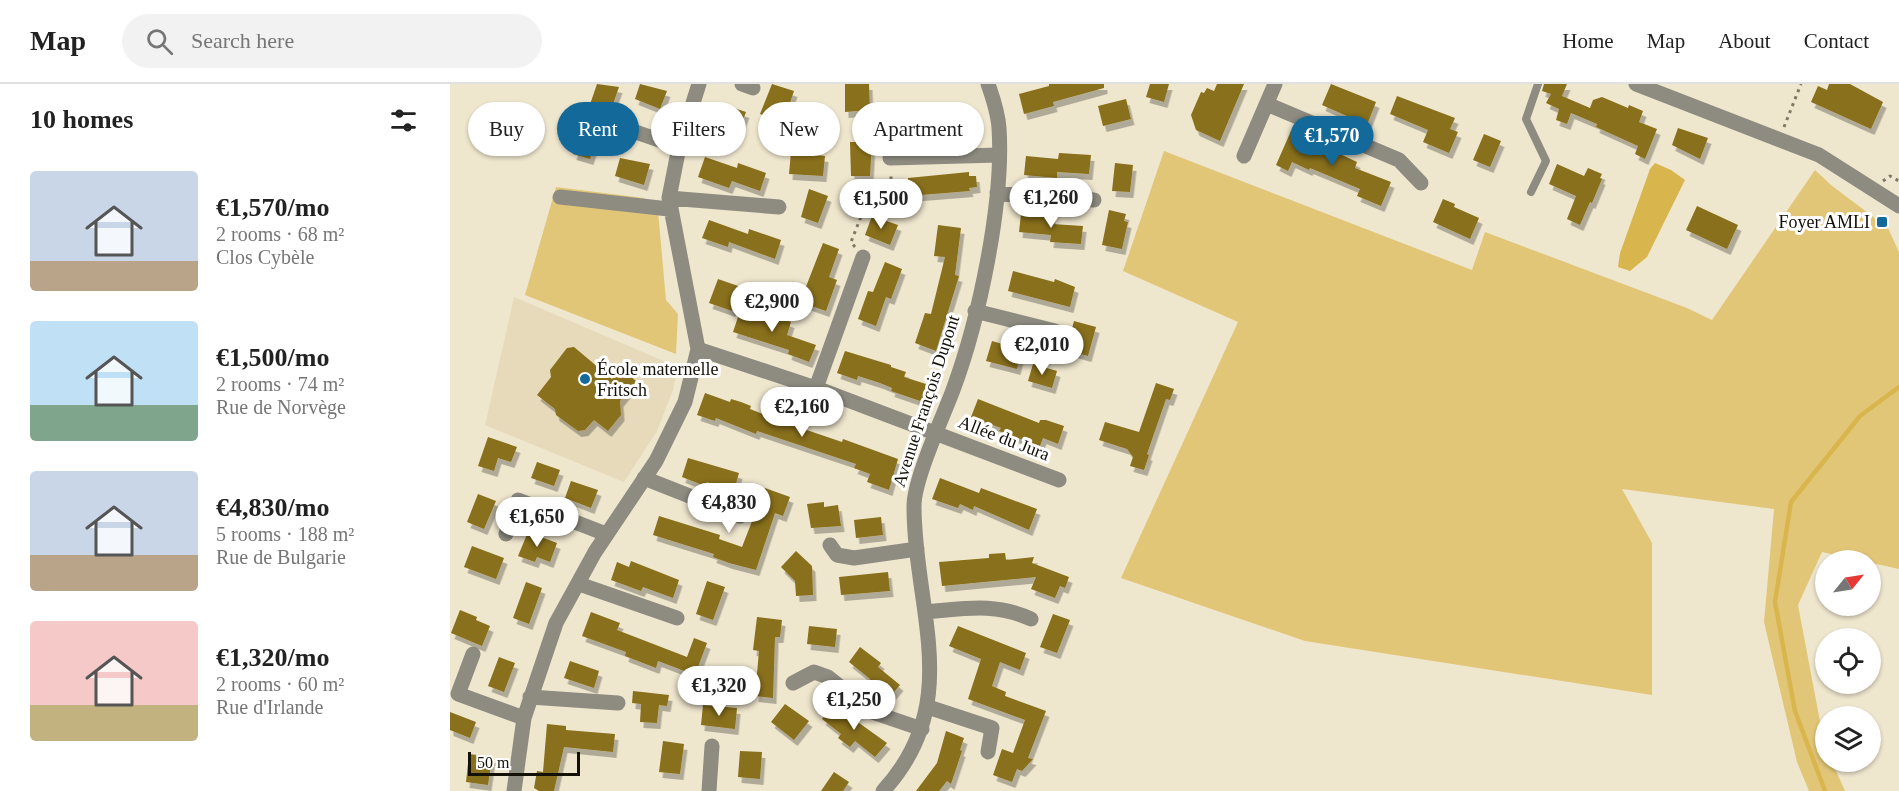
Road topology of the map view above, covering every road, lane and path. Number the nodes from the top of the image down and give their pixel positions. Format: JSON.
{"nodes":[{"id":1,"x":699,"y":84,"type":"edge"},
{"id":2,"x":988,"y":84,"type":"edge"},
{"id":3,"x":1275,"y":84,"type":"edge"},
{"id":4,"x":1538,"y":84,"type":"edge"},
{"id":5,"x":1636,"y":84,"type":"edge"},
{"id":6,"x":1801,"y":84,"type":"edge"},
{"id":7,"x":693,"y":102,"type":"edge"},
{"id":8,"x":1267,"y":104,"type":"junction"},
{"id":9,"x":1780,"y":138,"type":"junction"},
{"id":10,"x":999,"y":155,"type":"junction"},
{"id":11,"x":677,"y":156,"type":"edge"},
{"id":12,"x":1244,"y":156,"type":"dead end"},
{"id":13,"x":890,"y":158,"type":"joint"},
{"id":14,"x":1421,"y":183,"type":"dead end"},
{"id":15,"x":1531,"y":192,"type":"dead end"},
{"id":16,"x":997,"y":193,"type":"junction"},
{"id":17,"x":560,"y":197,"type":"dead end"},
{"id":18,"x":1094,"y":200,"type":"dead end"},
{"id":19,"x":669,"y":203,"type":"junction"},
{"id":20,"x":1896,"y":206,"type":"edge"},
{"id":21,"x":779,"y":207,"type":"dead end"},
{"id":22,"x":863,"y":257,"type":"joint"},
{"id":23,"x":975,"y":310,"type":"junction"},
{"id":24,"x":1055,"y":331,"type":"dead end"},
{"id":25,"x":698,"y":349,"type":"junction"},
{"id":26,"x":816,"y":388,"type":"junction"},
{"id":27,"x":936,"y":433,"type":"junction"},
{"id":28,"x":644,"y":478,"type":"junction"},
{"id":29,"x":1059,"y":480,"type":"dead end"},
{"id":30,"x":740,"y":516,"type":"dead end"},
{"id":31,"x":506,"y":534,"type":"dead end"},
{"id":32,"x":606,"y":534,"type":"junction"},
{"id":33,"x":830,"y":545,"type":"dead end"},
{"id":34,"x":917,"y":549,"type":"junction"},
{"id":35,"x":579,"y":584,"type":"junction"},
{"id":36,"x":925,"y":612,"type":"junction"},
{"id":37,"x":677,"y":618,"type":"dead end"},
{"id":38,"x":1031,"y":619,"type":"dead end"},
{"id":39,"x":473,"y":654,"type":"dead end"},
{"id":40,"x":793,"y":683,"type":"dead end"},
{"id":41,"x":530,"y":697,"type":"junction"},
{"id":42,"x":618,"y":703,"type":"dead end"},
{"id":43,"x":928,"y":707,"type":"junction"},
{"id":44,"x":524,"y":718,"type":"junction"},
{"id":45,"x":922,"y":729,"type":"junction"},
{"id":46,"x":712,"y":746,"type":"dead end"},
{"id":47,"x":988,"y":752,"type":"dead end"},
{"id":48,"x":514,"y":791,"type":"edge"},
{"id":49,"x":709,"y":791,"type":"edge"},
{"id":50,"x":883,"y":791,"type":"edge"}],
"edges":[{"from":1,"to":7,"type":"street"},
{"from":2,"to":10,"type":"street","name":"Avenue François Dupont"},
{"from":3,"to":8,"type":"street"},
{"from":4,"to":15,"type":"lane"},
{"from":5,"to":9,"type":"street"},
{"from":6,"to":9,"type":"path"},
{"from":8,"to":12,"type":"street"},
{"from":8,"to":14,"type":"street"},
{"from":9,"to":20,"type":"street"},
{"from":10,"to":13,"type":"street"},
{"from":10,"to":16,"type":"street","name":"Avenue François Dupont"},
{"from":11,"to":19,"type":"street"},
{"from":13,"to":22,"type":"path"},
{"from":16,"to":18,"type":"street"},
{"from":16,"to":23,"type":"street","name":"Avenue François Dupont"},
{"from":17,"to":19,"type":"street"},
{"from":19,"to":21,"type":"street"},
{"from":19,"to":25,"type":"street"},
{"from":22,"to":26,"type":"street"},
{"from":23,"to":24,"type":"street"},
{"from":23,"to":27,"type":"street","name":"Avenue François Dupont"},
{"from":25,"to":26,"type":"street","name":"Allée du Jura"},
{"from":25,"to":28,"type":"street"},
{"from":26,"to":27,"type":"street","name":"Allée du Jura"},
{"from":27,"to":29,"type":"street","name":"Allée du Jura"},
{"from":27,"to":34,"type":"street","name":"Avenue François Dupont"},
{"from":28,"to":30,"type":"street"},
{"from":28,"to":32,"type":"street"},
{"from":31,"to":32,"type":"street"},
{"from":32,"to":35,"type":"street"},
{"from":33,"to":34,"type":"street"},
{"from":34,"to":36,"type":"street","name":"Avenue François Dupont"},
{"from":35,"to":37,"type":"street"},
{"from":35,"to":41,"type":"street"},
{"from":36,"to":38,"type":"street"},
{"from":36,"to":43,"type":"street","name":"Avenue François Dupont"},
{"from":39,"to":44,"type":"street"},
{"from":40,"to":45,"type":"street"},
{"from":41,"to":42,"type":"street"},
{"from":41,"to":44,"type":"street"},
{"from":43,"to":45,"type":"street","name":"Avenue François Dupont"},
{"from":43,"to":47,"type":"street"},
{"from":44,"to":48,"type":"street"},
{"from":45,"to":50,"type":"street","name":"Avenue François Dupont"},
{"from":46,"to":49,"type":"street"}]}
